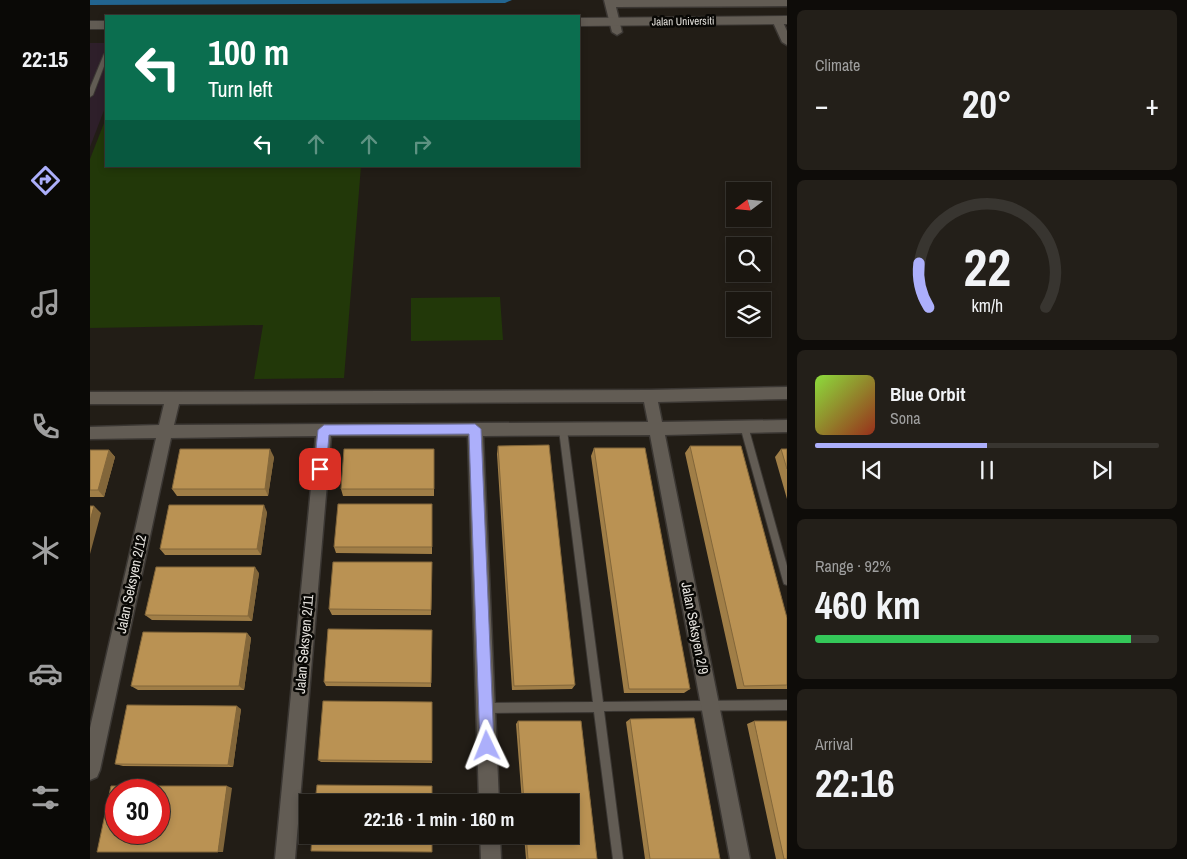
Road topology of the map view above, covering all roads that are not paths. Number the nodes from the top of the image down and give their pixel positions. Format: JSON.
{"nodes":[{"id":1,"x":610,"y":2,"type":"edge"},
{"id":2,"x":675,"y":2,"type":"edge"},
{"id":3,"x":730,"y":2,"type":"edge"},
{"id":4,"x":787,"y":3,"type":"edge"},
{"id":5,"x":580,"y":22,"type":"edge"},
{"id":6,"x":90,"y":25,"type":"edge"},
{"id":7,"x":105,"y":25,"type":"edge"},
{"id":8,"x":616,"y":27,"type":"junction"},
{"id":9,"x":784,"y":29,"type":"edge"},
{"id":10,"x":580,"y":33,"type":"edge"},
{"id":11,"x":90,"y":36,"type":"edge"},
{"id":12,"x":105,"y":36,"type":"edge"},
{"id":13,"x":105,"y":57,"type":"edge"},
{"id":14,"x":90,"y":94,"type":"edge"},
{"id":15,"x":787,"y":393,"type":"edge"},
{"id":16,"x":650,"y":396,"type":"junction"},
{"id":17,"x":173,"y":397,"type":"junction"},
{"id":18,"x":90,"y":398,"type":"edge"},
{"id":19,"x":744,"y":426,"type":"junction"},
{"id":20,"x":787,"y":426,"type":"edge"},
{"id":21,"x":656,"y":428,"type":"junction"},
{"id":22,"x":475,"y":429,"type":"junction"},
{"id":23,"x":324,"y":430,"type":"junction"},
{"id":24,"x":563,"y":430,"type":"junction"},
{"id":25,"x":165,"y":432,"type":"junction"},
{"id":26,"x":90,"y":433,"type":"edge"},
{"id":27,"x":787,"y":581,"type":"edge"},
{"id":28,"x":787,"y":705,"type":"edge"},
{"id":29,"x":710,"y":706,"type":"junction"},
{"id":30,"x":486,"y":708,"type":"junction"},
{"id":31,"x":598,"y":708,"type":"junction"},
{"id":32,"x":90,"y":770,"type":"edge"},
{"id":33,"x":489,"y":794,"type":"edge"},
{"id":34,"x":490,"y":844,"type":"edge"},
{"id":35,"x":284,"y":859,"type":"edge"},
{"id":36,"x":491,"y":859,"type":"edge"},
{"id":37,"x":618,"y":859,"type":"edge"},
{"id":38,"x":740,"y":859,"type":"edge"}],
"edges":[{"from":1,"to":2,"type":"street"},
{"from":1,"to":8,"type":"street"},
{"from":2,"to":3,"type":"street"},
{"from":3,"to":4,"type":"street"},
{"from":5,"to":8,"type":"street","name":"Jalan Universiti"},
{"from":6,"to":7,"type":"street"},
{"from":8,"to":9,"type":"street","name":"Jalan Universiti"},
{"from":8,"to":10,"type":"street","name":"Jalan Universiti"},
{"from":11,"to":12,"type":"street"},
{"from":13,"to":14,"type":"lane"},
{"from":15,"to":16,"type":"street"},
{"from":16,"to":17,"type":"street"},
{"from":16,"to":21,"type":"street","name":"Jalan Seksyen 2/9"},
{"from":17,"to":18,"type":"street"},
{"from":17,"to":25,"type":"street","name":"Jalan Seksyen 2/12"},
{"from":19,"to":20,"type":"street"},
{"from":19,"to":21,"type":"street"},
{"from":19,"to":27,"type":"lane"},
{"from":21,"to":24,"type":"street"},
{"from":21,"to":29,"type":"street","name":"Jalan Seksyen 2/9"},
{"from":22,"to":23,"type":"street"},
{"from":22,"to":24,"type":"street"},
{"from":22,"to":30,"type":"street"},
{"from":23,"to":25,"type":"street"},
{"from":23,"to":35,"type":"street","name":"Jalan Seksyen 2/11"},
{"from":24,"to":31,"type":"lane"},
{"from":25,"to":26,"type":"street"},
{"from":25,"to":32,"type":"street","name":"Jalan Seksyen 2/12"},
{"from":28,"to":29,"type":"lane"},
{"from":29,"to":31,"type":"lane"},
{"from":29,"to":38,"type":"street","name":"Jalan Seksyen 2/9"},
{"from":30,"to":31,"type":"lane"},
{"from":30,"to":33,"type":"street"},
{"from":31,"to":37,"type":"lane"},
{"from":34,"to":36,"type":"street"}]}
